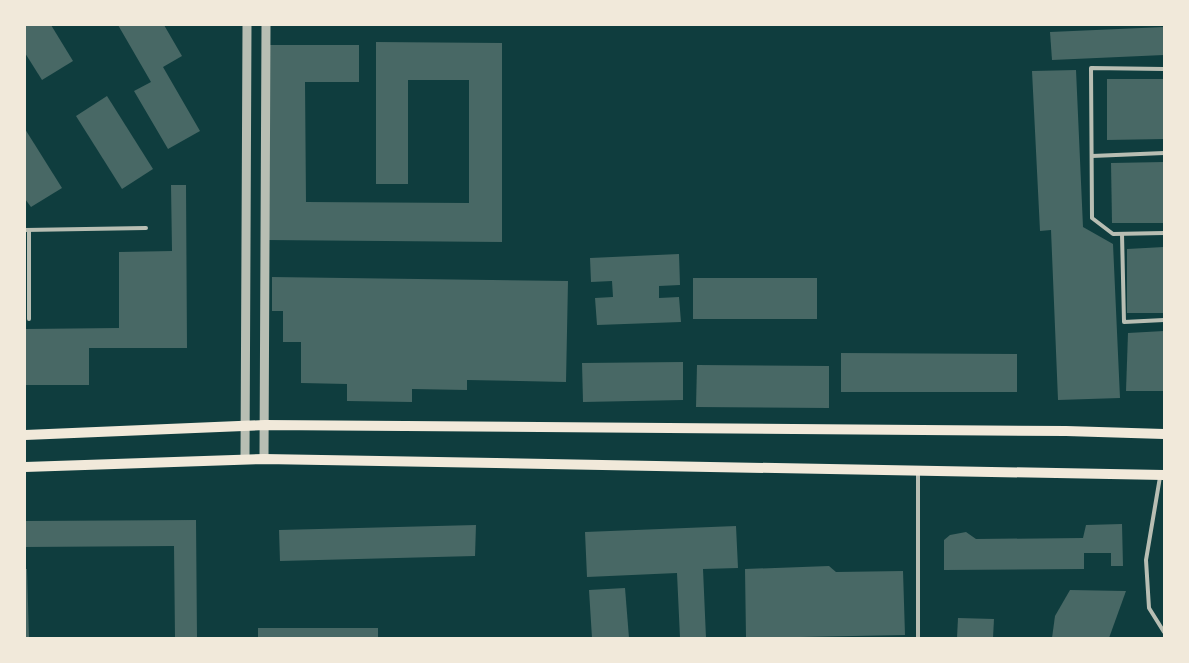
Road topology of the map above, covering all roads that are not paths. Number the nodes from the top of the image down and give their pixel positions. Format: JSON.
{"nodes":[{"id":1,"x":247,"y":25,"type":"edge"},
{"id":2,"x":266,"y":25,"type":"edge"},
{"id":3,"x":1164,"y":69,"type":"edge"},
{"id":4,"x":1164,"y":153,"type":"edge"},
{"id":5,"x":1092,"y":156,"type":"junction"},
{"id":6,"x":146,"y":228,"type":"dead end"},
{"id":7,"x":27,"y":230,"type":"edge"},
{"id":8,"x":1164,"y":233,"type":"edge"},
{"id":9,"x":1122,"y":234,"type":"junction"},
{"id":10,"x":29,"y":319,"type":"dead end"},
{"id":11,"x":1164,"y":320,"type":"edge"},
{"id":12,"x":265,"y":425,"type":"junction"},
{"id":13,"x":247,"y":426,"type":"junction"},
{"id":14,"x":1164,"y":434,"type":"edge"},
{"id":15,"x":25,"y":435,"type":"edge"},
{"id":16,"x":245,"y":459,"type":"junction"},
{"id":17,"x":264,"y":459,"type":"junction"},
{"id":18,"x":25,"y":466,"type":"edge"},
{"id":19,"x":918,"y":471,"type":"junction"},
{"id":20,"x":1162,"y":475,"type":"edge"},
{"id":21,"x":1164,"y":632,"type":"edge"},
{"id":22,"x":918,"y":638,"type":"edge"}],
"edges":[{"from":1,"to":13,"type":"street"},
{"from":2,"to":12,"type":"street"},
{"from":3,"to":5,"type":"lane"},
{"from":4,"to":5,"type":"lane"},
{"from":5,"to":9,"type":"lane"},
{"from":6,"to":7,"type":"lane"},
{"from":7,"to":10,"type":"lane"},
{"from":8,"to":9,"type":"lane"},
{"from":9,"to":11,"type":"lane"},
{"from":12,"to":13,"type":"main road"},
{"from":12,"to":14,"type":"main road"},
{"from":12,"to":17,"type":"street"},
{"from":13,"to":15,"type":"main road"},
{"from":13,"to":16,"type":"street"},
{"from":16,"to":17,"type":"main road"},
{"from":16,"to":18,"type":"main road"},
{"from":17,"to":19,"type":"main road"},
{"from":19,"to":20,"type":"main road"},
{"from":19,"to":22,"type":"lane"},
{"from":20,"to":21,"type":"lane"}]}
